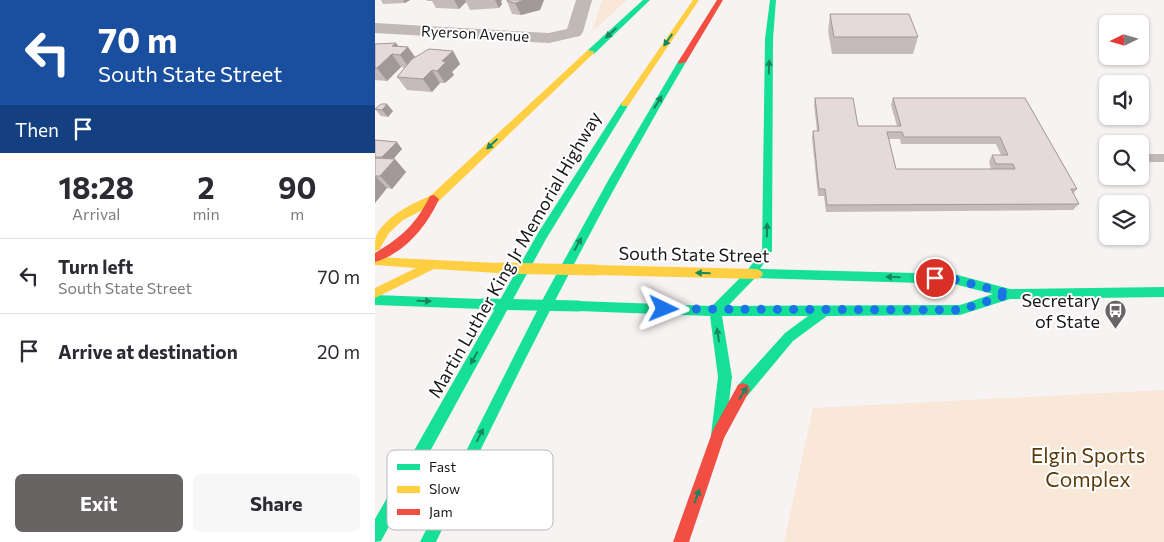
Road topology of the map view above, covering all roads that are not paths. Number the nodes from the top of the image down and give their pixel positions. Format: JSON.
{"nodes":[{"id":1,"x":584,"y":0,"type":"edge"},
{"id":2,"x":647,"y":0,"type":"edge"},
{"id":3,"x":696,"y":0,"type":"edge"},
{"id":4,"x":721,"y":0,"type":"edge"},
{"id":5,"x":773,"y":0,"type":"edge"},
{"id":6,"x":375,"y":28,"type":"edge"},
{"id":7,"x":1149,"y":158,"type":"edge"},
{"id":8,"x":1164,"y":158,"type":"edge"},
{"id":9,"x":434,"y":199,"type":"junction"},
{"id":10,"x":375,"y":247,"type":"edge"},
{"id":11,"x":375,"y":260,"type":"edge"},
{"id":12,"x":434,"y":264,"type":"junction"},
{"id":13,"x":751,"y":274,"type":"junction"},
{"id":14,"x":1164,"y":292,"type":"edge"},
{"id":15,"x":375,"y":294,"type":"edge"},
{"id":16,"x":1010,"y":294,"type":"junction"},
{"id":17,"x":375,"y":300,"type":"edge"},
{"id":18,"x":825,"y":310,"type":"junction"},
{"id":19,"x":715,"y":311,"type":"junction"},
{"id":20,"x":718,"y":435,"type":"junction"},
{"id":21,"x":423,"y":450,"type":"edge"},
{"id":22,"x":472,"y":450,"type":"edge"},
{"id":23,"x":387,"y":514,"type":"edge"},
{"id":24,"x":434,"y":530,"type":"edge"},
{"id":25,"x":375,"y":536,"type":"edge"},
{"id":26,"x":428,"y":542,"type":"edge"},
{"id":27,"x":681,"y":542,"type":"edge"}],
"edges":[{"from":1,"to":6,"type":"street","name":"Ryerson Avenue"},
{"from":2,"to":9,"type":"main road","one_way":true},
{"from":3,"to":21,"type":"main road","name":"Martin Luther King Jr Memorial Highway","one_way":true},
{"from":22,"to":4,"type":"main road","one_way":true},
{"from":13,"to":5,"type":"main road","one_way":true},
{"from":7,"to":8,"type":"lane"},
{"from":9,"to":10,"type":"main road"},
{"from":9,"to":11,"type":"main road"},
{"from":11,"to":12,"type":"main road","name":"South State Street"},
{"from":13,"to":12,"type":"main road","name":"South State Street","one_way":true,"bridge":true},
{"from":12,"to":15,"type":"main road"},
{"from":16,"to":13,"type":"main road","name":"South State Street","one_way":true},
{"from":13,"to":19,"type":"main road"},
{"from":14,"to":16,"type":"main road","name":"South State Street"},
{"from":16,"to":18,"type":"main road","name":"South State Street"},
{"from":17,"to":19,"type":"main road","name":"South State Street","one_way":true,"bridge":true},
{"from":18,"to":19,"type":"main road","name":"South State Street"},
{"from":20,"to":18,"type":"main road","one_way":true},
{"from":20,"to":19,"type":"main road","one_way":true},
{"from":27,"to":20,"type":"main road","one_way":true},
{"from":23,"to":25,"type":"main road","name":"Martin Luther King Jr Memorial Highway","one_way":true},
{"from":26,"to":24,"type":"main road","one_way":true}]}
